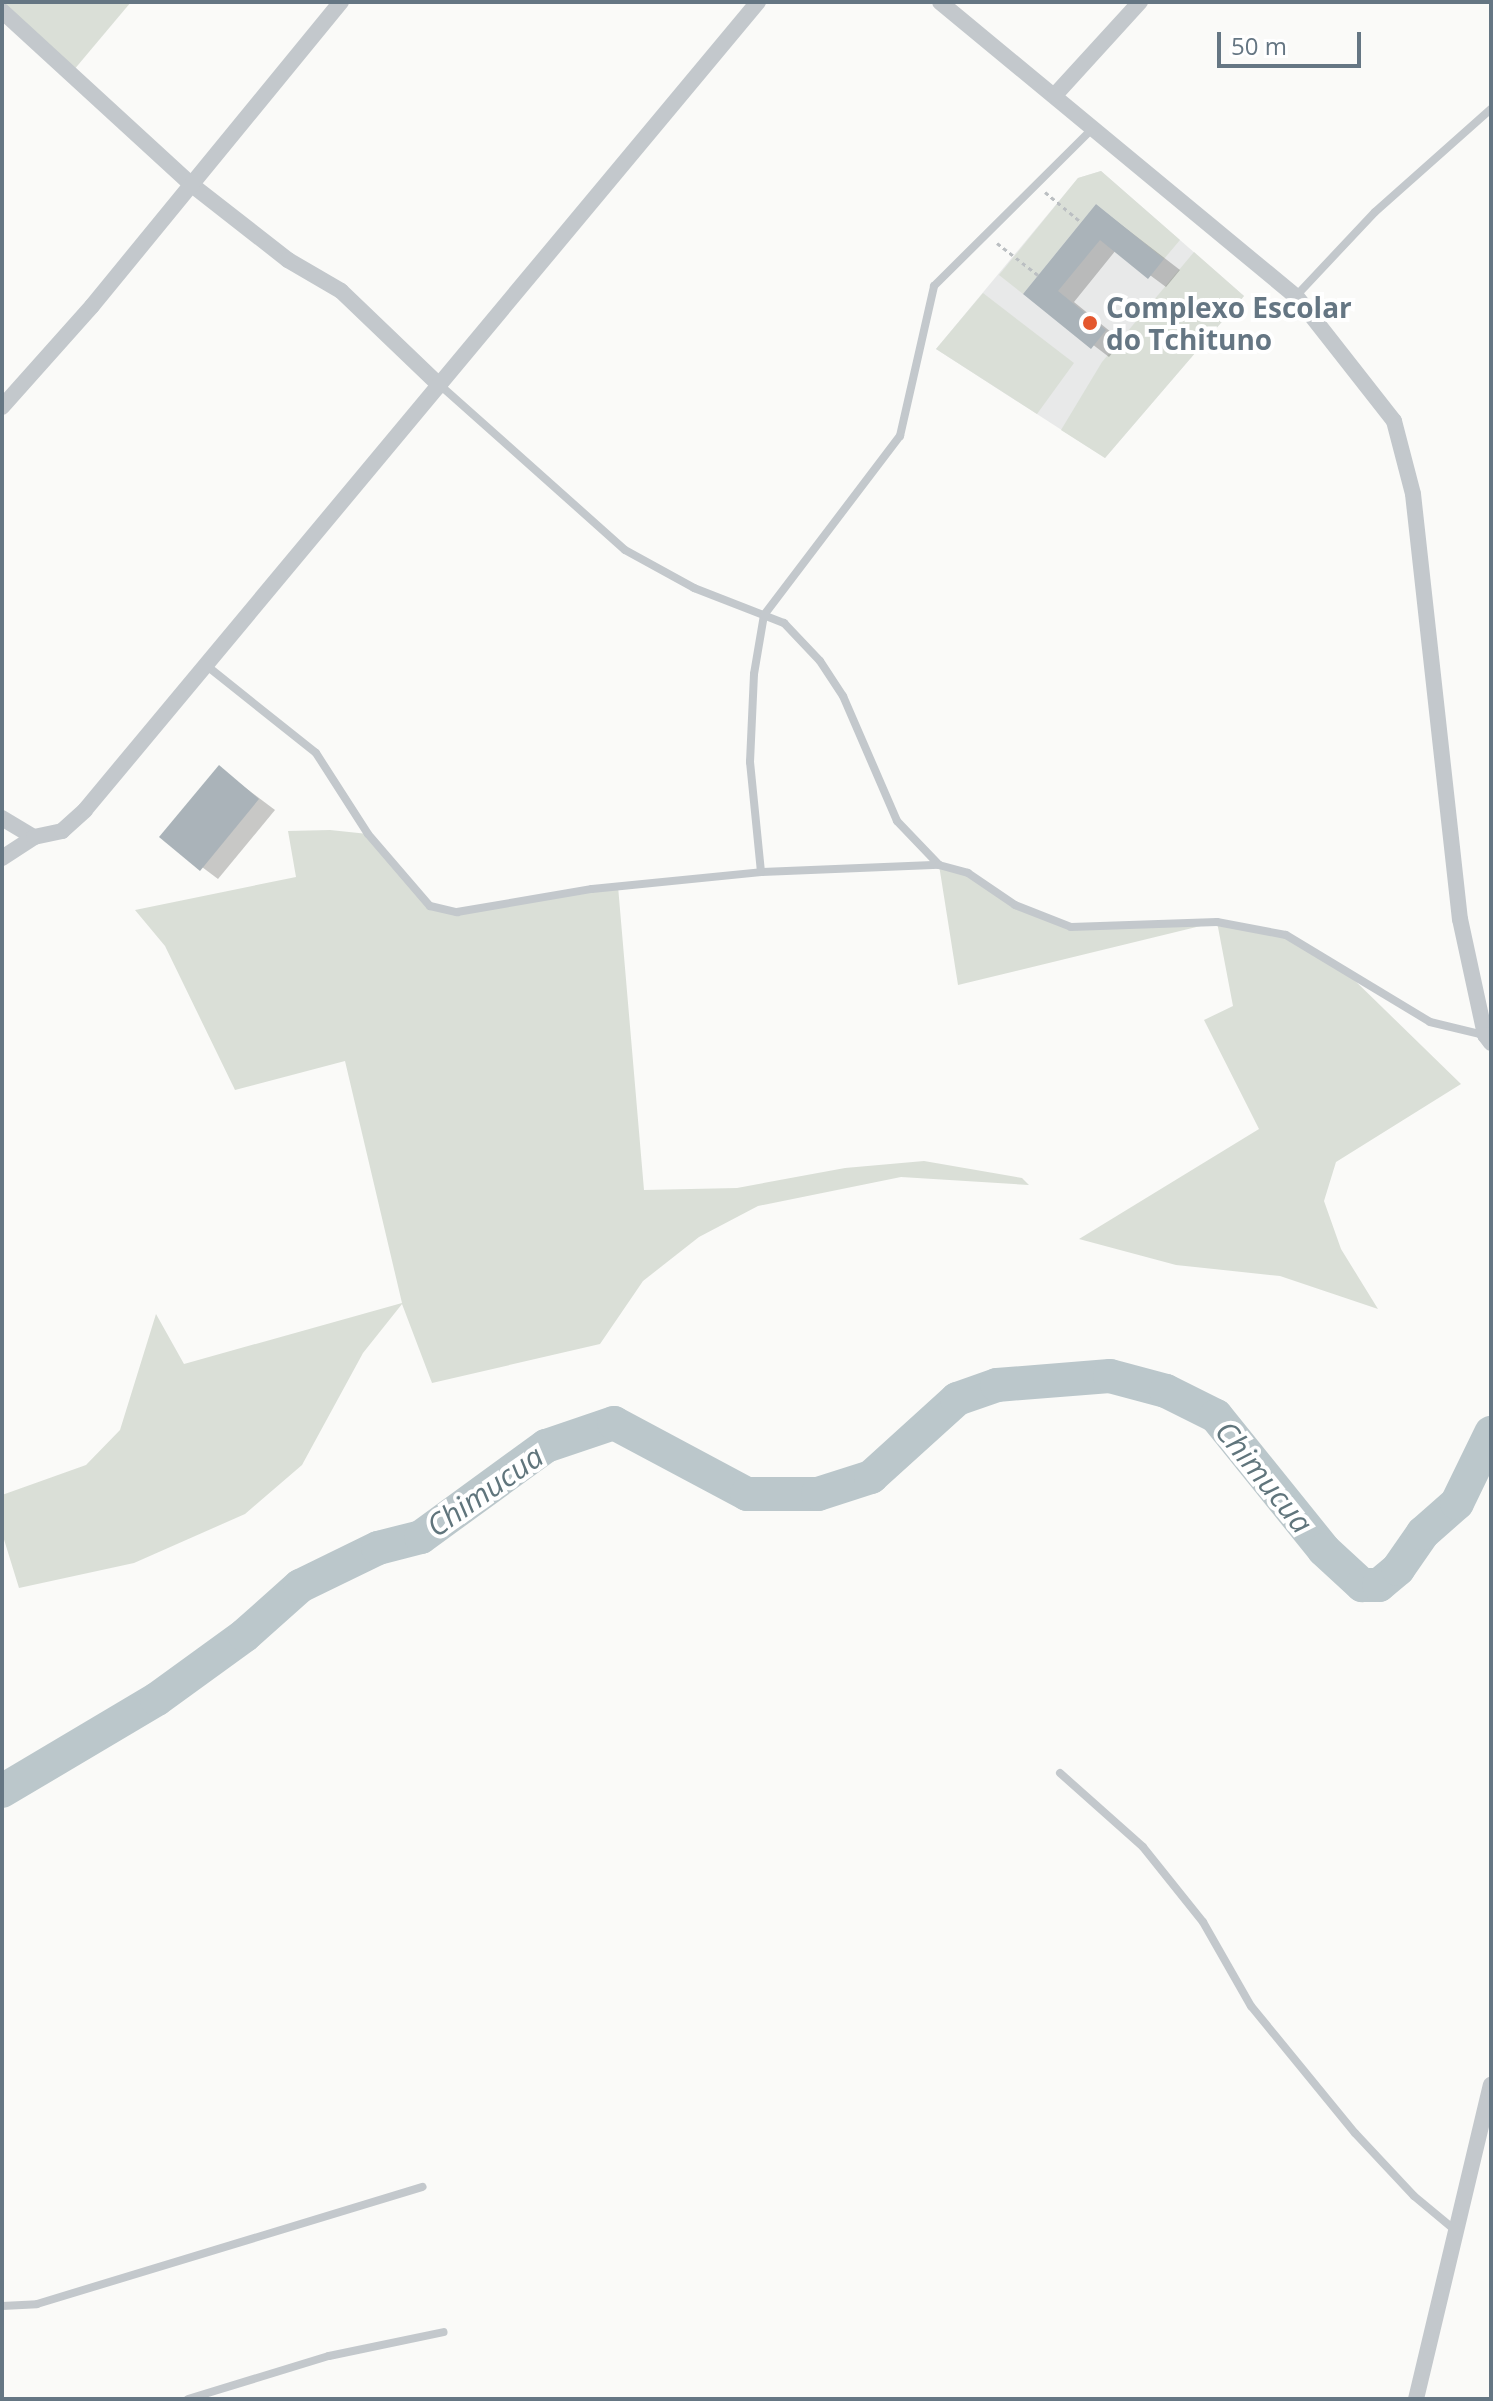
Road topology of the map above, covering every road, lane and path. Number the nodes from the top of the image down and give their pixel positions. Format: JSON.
{"nodes":[{"id":1,"x":341,"y":2,"type":"edge"},
{"id":2,"x":758,"y":2,"type":"edge"},
{"id":3,"x":940,"y":2,"type":"edge"},
{"id":4,"x":1140,"y":2,"type":"edge"},
{"id":5,"x":2,"y":11,"type":"edge"},
{"id":6,"x":1055,"y":95,"type":"junction"},
{"id":7,"x":1491,"y":109,"type":"edge"},
{"id":8,"x":1091,"y":130,"type":"junction"},
{"id":9,"x":1036,"y":184,"type":"junction"},
{"id":10,"x":192,"y":185,"type":"junction"},
{"id":11,"x":1081,"y":222,"type":"dead end"},
{"id":12,"x":985,"y":235,"type":"junction"},
{"id":13,"x":1038,"y":275,"type":"dead end"},
{"id":14,"x":1296,"y":296,"type":"junction"},
{"id":15,"x":440,"y":386,"type":"junction"},
{"id":16,"x":2,"y":407,"type":"edge"},
{"id":17,"x":764,"y":615,"type":"junction"},
{"id":18,"x":207,"y":666,"type":"junction"},
{"id":19,"x":2,"y":818,"type":"edge"},
{"id":20,"x":34,"y":837,"type":"junction"},
{"id":21,"x":2,"y":858,"type":"edge"},
{"id":22,"x":939,"y":865,"type":"junction"},
{"id":23,"x":761,"y":872,"type":"junction"},
{"id":24,"x":1489,"y":1036,"type":"edge"},
{"id":25,"x":1060,"y":1773,"type":"dead end"},
{"id":26,"x":1491,"y":2085,"type":"edge"},
{"id":27,"x":423,"y":2187,"type":"dead end"},
{"id":28,"x":1455,"y":2230,"type":"junction"},
{"id":29,"x":2,"y":2306,"type":"edge"},
{"id":30,"x":444,"y":2332,"type":"dead end"},
{"id":31,"x":188,"y":2399,"type":"edge"},
{"id":32,"x":1416,"y":2399,"type":"edge"}],
"edges":[{"from":1,"to":10,"type":"street"},
{"from":2,"to":15,"type":"street"},
{"from":3,"to":6,"type":"street"},
{"from":4,"to":6,"type":"street"},
{"from":5,"to":10,"type":"street"},
{"from":6,"to":8,"type":"street"},
{"from":7,"to":14,"type":"lane"},
{"from":8,"to":9,"type":"lane"},
{"from":8,"to":14,"type":"street"},
{"from":9,"to":11,"type":"path"},
{"from":9,"to":12,"type":"lane"},
{"from":10,"to":15,"type":"street"},
{"from":10,"to":16,"type":"street"},
{"from":12,"to":13,"type":"path"},
{"from":12,"to":17,"type":"lane"},
{"from":14,"to":24,"type":"street"},
{"from":15,"to":17,"type":"lane"},
{"from":15,"to":18,"type":"street"},
{"from":17,"to":22,"type":"lane"},
{"from":17,"to":23,"type":"lane"},
{"from":18,"to":20,"type":"street"},
{"from":18,"to":23,"type":"lane"},
{"from":19,"to":20,"type":"street"},
{"from":20,"to":21,"type":"street"},
{"from":22,"to":23,"type":"lane"},
{"from":22,"to":24,"type":"lane"},
{"from":25,"to":28,"type":"lane"},
{"from":26,"to":28,"type":"street"},
{"from":27,"to":29,"type":"lane"},
{"from":28,"to":32,"type":"street"},
{"from":30,"to":31,"type":"lane"}]}
